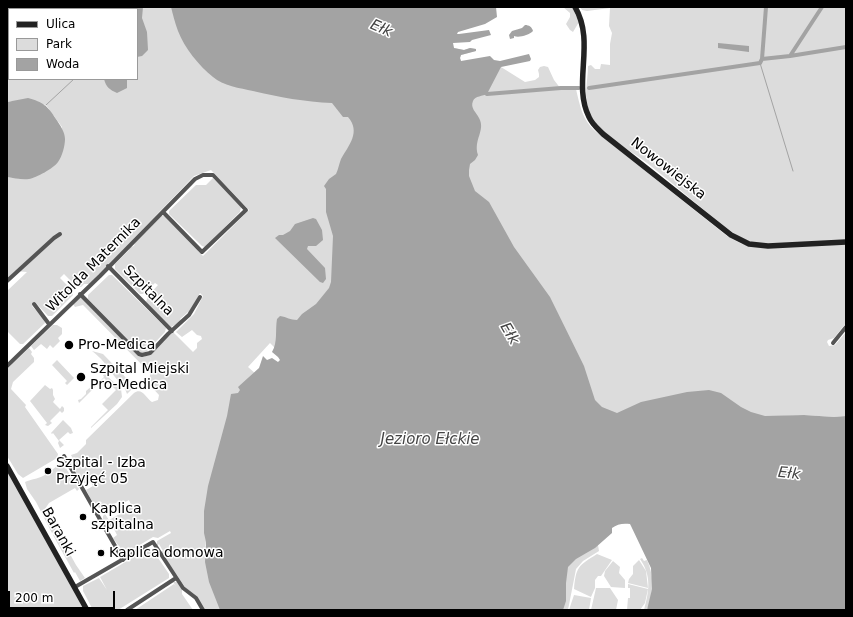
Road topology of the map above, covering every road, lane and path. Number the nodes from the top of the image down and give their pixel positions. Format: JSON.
{"nodes":[{"id":1,"x":575,"y":7,"type":"edge"},
{"id":2,"x":163,"y":212,"type":"junction"},
{"id":3,"x":60,"y":234,"type":"dead end"},
{"id":4,"x":846,"y":242,"type":"edge"},
{"id":5,"x":108,"y":266,"type":"junction"},
{"id":6,"x":7,"y":281,"type":"edge"},
{"id":7,"x":80,"y":294,"type":"junction"},
{"id":8,"x":200,"y":297,"type":"dead end"},
{"id":9,"x":34,"y":304,"type":"dead end"},
{"id":10,"x":49,"y":324,"type":"junction"},
{"id":11,"x":846,"y":327,"type":"edge"},
{"id":12,"x":172,"y":331,"type":"junction"},
{"id":13,"x":833,"y":343,"type":"dead end"},
{"id":14,"x":7,"y":366,"type":"edge"},
{"id":15,"x":64,"y":456,"type":"dead end"},
{"id":16,"x":7,"y":466,"type":"edge"},
{"id":17,"x":123,"y":560,"type":"junction"},
{"id":18,"x":176,"y":578,"type":"junction"},
{"id":19,"x":75,"y":587,"type":"junction"},
{"id":20,"x":87,"y":610,"type":"edge"},
{"id":21,"x":127,"y":610,"type":"edge"},
{"id":22,"x":203,"y":610,"type":"edge"}],
"edges":[{"from":1,"to":4,"type":"street","name":"Nowowiejska"},
{"from":2,"to":2,"type":"street","name":"Witolda Maternika"},
{"from":2,"to":5,"type":"street","name":"Witolda Maternika"},
{"from":3,"to":6,"type":"street"},
{"from":5,"to":7,"type":"street","name":"Witolda Maternika"},
{"from":5,"to":12,"type":"street","name":"Szpitalna"},
{"from":7,"to":10,"type":"street","name":"Witolda Maternika"},
{"from":7,"to":12,"type":"street"},
{"from":8,"to":12,"type":"street"},
{"from":9,"to":10,"type":"street"},
{"from":10,"to":14,"type":"street","name":"Witolda Maternika"},
{"from":11,"to":13,"type":"street"},
{"from":15,"to":17,"type":"street"},
{"from":16,"to":19,"type":"street","name":"Baranki"},
{"from":17,"to":18,"type":"street"},
{"from":17,"to":19,"type":"street"},
{"from":18,"to":21,"type":"street"},
{"from":18,"to":22,"type":"street"},
{"from":19,"to":20,"type":"street","name":"Baranki"}]}
